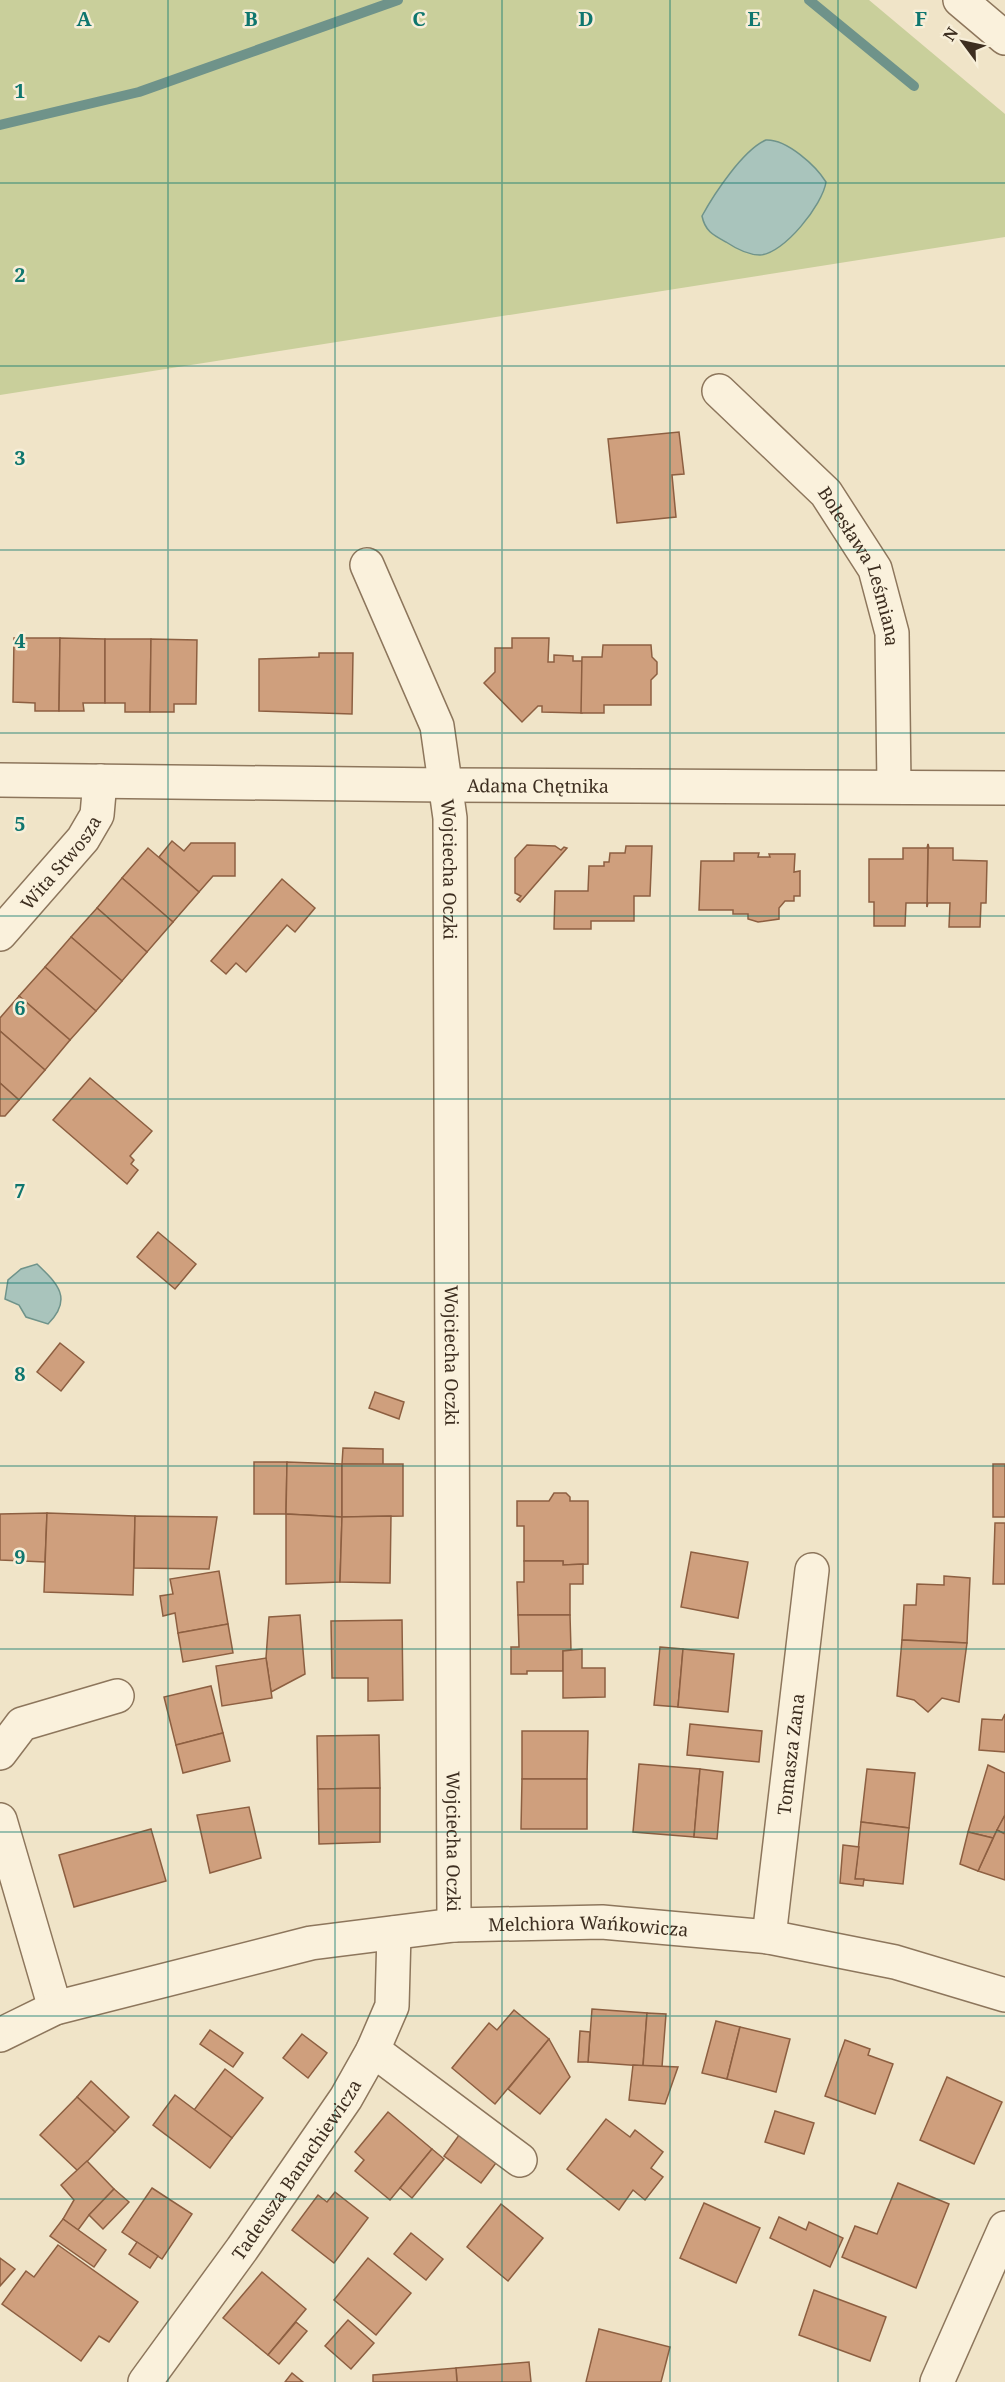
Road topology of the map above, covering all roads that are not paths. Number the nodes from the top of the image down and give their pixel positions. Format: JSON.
{"nodes":[{"id":1,"x":960,"y":0,"type":"edge"},
{"id":2,"x":1005,"y":38,"type":"edge"},
{"id":3,"x":719,"y":391,"type":"dead end"},
{"id":4,"x":367,"y":565,"type":"dead end"},
{"id":5,"x":0,"y":780,"type":"edge"},
{"id":6,"x":100,"y":781,"type":"junction"},
{"id":7,"x":444,"y":785,"type":"junction"},
{"id":8,"x":894,"y":786,"type":"junction"},
{"id":9,"x":1005,"y":788,"type":"edge"},
{"id":10,"x":0,"y":934,"type":"edge"},
{"id":11,"x":812,"y":1570,"type":"dead end"},
{"id":12,"x":117,"y":1696,"type":"dead end"},
{"id":13,"x":0,"y":1753,"type":"edge"},
{"id":14,"x":0,"y":1820,"type":"edge"},
{"id":15,"x":454,"y":1925,"type":"junction"},
{"id":16,"x":394,"y":1933,"type":"junction"},
{"id":17,"x":769,"y":1937,"type":"junction"},
{"id":18,"x":1005,"y":1995,"type":"edge"},
{"id":19,"x":55,"y":2008,"type":"junction"},
{"id":20,"x":0,"y":2035,"type":"edge"},
{"id":21,"x":373,"y":2050,"type":"junction"},
{"id":22,"x":520,"y":2160,"type":"dead end"},
{"id":23,"x":1005,"y":2228,"type":"edge"},
{"id":24,"x":145,"y":2382,"type":"edge"},
{"id":25,"x":938,"y":2382,"type":"edge"}],
"edges":[{"from":1,"to":2,"type":"street"},
{"from":3,"to":8,"type":"street","name":"Bolesława Leśmiana"},
{"from":4,"to":7,"type":"street","name":"Wojciecha Oczki"},
{"from":5,"to":6,"type":"street","name":"Adama Chętnika"},
{"from":6,"to":7,"type":"street","name":"Adama Chętnika"},
{"from":6,"to":10,"type":"street","name":"Wita Stwosza"},
{"from":7,"to":8,"type":"street","name":"Adama Chętnika"},
{"from":7,"to":15,"type":"street","name":"Wojciecha Oczki"},
{"from":8,"to":9,"type":"street","name":"Adama Chętnika"},
{"from":11,"to":17,"type":"street","name":"Tomasza Zana"},
{"from":12,"to":13,"type":"street"},
{"from":14,"to":19,"type":"street"},
{"from":15,"to":16,"type":"street","name":"Melchiora Wańkowicza"},
{"from":15,"to":17,"type":"street","name":"Melchiora Wańkowicza"},
{"from":16,"to":19,"type":"street","name":"Melchiora Wańkowicza"},
{"from":16,"to":21,"type":"street","name":"Tadeusza Banachiewicza"},
{"from":17,"to":18,"type":"street","name":"Melchiora Wańkowicza"},
{"from":19,"to":20,"type":"street","name":"Melchiora Wańkowicza"},
{"from":21,"to":22,"type":"street"},
{"from":21,"to":24,"type":"street","name":"Tadeusza Banachiewicza"},
{"from":23,"to":25,"type":"street"}]}
